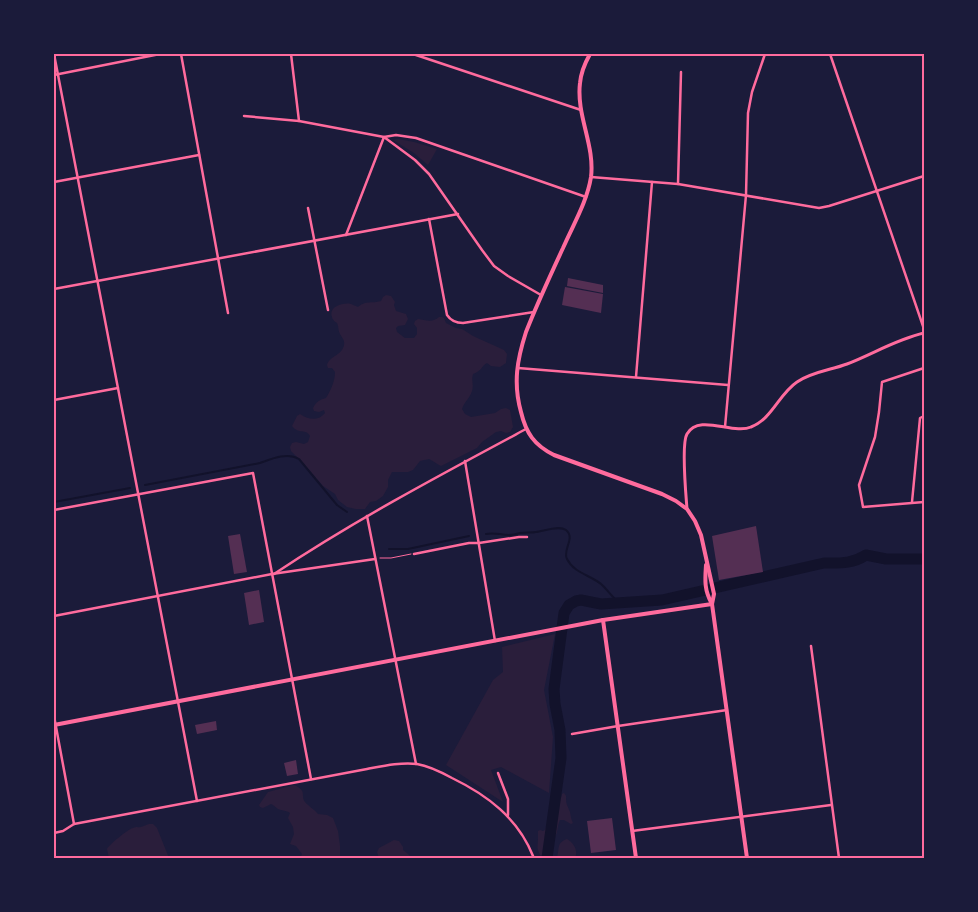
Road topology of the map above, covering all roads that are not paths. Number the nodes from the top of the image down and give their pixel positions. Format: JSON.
{"nodes":[{"id":1,"x":54,"y":54,"type":"edge"},
{"id":2,"x":160,"y":54,"type":"edge"},
{"id":3,"x":180,"y":54,"type":"edge"},
{"id":4,"x":291,"y":54,"type":"edge"},
{"id":5,"x":413,"y":54,"type":"edge"},
{"id":6,"x":590,"y":54,"type":"edge"},
{"id":7,"x":765,"y":54,"type":"edge"},
{"id":8,"x":830,"y":54,"type":"edge"},
{"id":9,"x":681,"y":72,"type":"dead end"},
{"id":10,"x":58,"y":74,"type":"junction"},
{"id":11,"x":54,"y":75,"type":"edge"},
{"id":12,"x":581,"y":110,"type":"junction"},
{"id":13,"x":244,"y":116,"type":"dead end"},
{"id":14,"x":299,"y":121,"type":"junction"},
{"id":15,"x":384,"y":138,"type":"junction"},
{"id":16,"x":199,"y":155,"type":"junction"},
{"id":17,"x":924,"y":176,"type":"edge"},
{"id":18,"x":591,"y":177,"type":"junction"},
{"id":19,"x":78,"y":178,"type":"junction"},
{"id":20,"x":54,"y":182,"type":"edge"},
{"id":21,"x":652,"y":182,"type":"junction"},
{"id":22,"x":678,"y":184,"type":"junction"},
{"id":23,"x":877,"y":191,"type":"junction"},
{"id":24,"x":746,"y":196,"type":"junction"},
{"id":25,"x":586,"y":197,"type":"junction"},
{"id":26,"x":308,"y":208,"type":"dead end"},
{"id":27,"x":458,"y":214,"type":"junction"},
{"id":28,"x":429,"y":219,"type":"junction"},
{"id":29,"x":346,"y":234,"type":"junction"},
{"id":30,"x":314,"y":240,"type":"junction"},
{"id":31,"x":218,"y":258,"type":"junction"},
{"id":32,"x":98,"y":281,"type":"junction"},
{"id":33,"x":54,"y":289,"type":"edge"},
{"id":34,"x":541,"y":296,"type":"junction"},
{"id":35,"x":328,"y":310,"type":"dead end"},
{"id":36,"x":534,"y":312,"type":"junction"},
{"id":37,"x":228,"y":313,"type":"dead end"},
{"id":38,"x":924,"y":331,"type":"edge"},
{"id":39,"x":517,"y":368,"type":"junction"},
{"id":40,"x":924,"y":368,"type":"edge"},
{"id":41,"x":636,"y":378,"type":"junction"},
{"id":42,"x":728,"y":385,"type":"junction"},
{"id":43,"x":118,"y":388,"type":"junction"},
{"id":44,"x":54,"y":400,"type":"edge"},
{"id":45,"x":924,"y":416,"type":"edge"},
{"id":46,"x":725,"y":427,"type":"junction"},
{"id":47,"x":526,"y":429,"type":"junction"},
{"id":48,"x":465,"y":462,"type":"junction"},
{"id":49,"x":138,"y":494,"type":"junction"},
{"id":50,"x":912,"y":502,"type":"junction"},
{"id":51,"x":924,"y":502,"type":"edge"},
{"id":52,"x":687,"y":509,"type":"junction"},
{"id":53,"x":54,"y":510,"type":"edge"},
{"id":54,"x":367,"y":516,"type":"junction"},
{"id":55,"x":527,"y":537,"type":"dead end"},
{"id":56,"x":479,"y":543,"type":"junction"},
{"id":57,"x":414,"y":554,"type":"road end"},
{"id":58,"x":706,"y":558,"type":"junction"},
{"id":59,"x":375,"y":559,"type":"junction"},
{"id":60,"x":272,"y":574,"type":"junction"},
{"id":61,"x":158,"y":596,"type":"junction"},
{"id":62,"x":712,"y":604,"type":"junction"},
{"id":63,"x":54,"y":616,"type":"edge"},
{"id":64,"x":603,"y":620,"type":"junction"},
{"id":65,"x":496,"y":641,"type":"junction"},
{"id":66,"x":810,"y":646,"type":"dead end"},
{"id":67,"x":395,"y":660,"type":"junction"},
{"id":68,"x":292,"y":680,"type":"junction"},
{"id":69,"x":178,"y":702,"type":"junction"},
{"id":70,"x":727,"y":710,"type":"junction"},
{"id":71,"x":54,"y":716,"type":"edge"},
{"id":72,"x":55,"y":725,"type":"edge"},
{"id":73,"x":618,"y":726,"type":"junction"},
{"id":74,"x":572,"y":734,"type":"dead end"},
{"id":75,"x":416,"y":764,"type":"junction"},
{"id":76,"x":498,"y":773,"type":"dead end"},
{"id":77,"x":311,"y":779,"type":"junction"},
{"id":78,"x":197,"y":801,"type":"junction"},
{"id":79,"x":832,"y":805,"type":"junction"},
{"id":80,"x":508,"y":815,"type":"junction"},
{"id":81,"x":741,"y":817,"type":"junction"},
{"id":82,"x":74,"y":824,"type":"junction"},
{"id":83,"x":632,"y":831,"type":"junction"},
{"id":84,"x":54,"y":834,"type":"edge"},
{"id":85,"x":533,"y":856,"type":"dead end"},
{"id":86,"x":636,"y":858,"type":"edge"},
{"id":87,"x":747,"y":858,"type":"edge"},
{"id":88,"x":839,"y":858,"type":"edge"}],
"edges":[{"from":1,"to":10,"type":"street"},
{"from":2,"to":10,"type":"street"},
{"from":3,"to":16,"type":"street"},
{"from":4,"to":14,"type":"street"},
{"from":5,"to":12,"type":"street"},
{"from":6,"to":12,"type":"main road"},
{"from":7,"to":24,"type":"street"},
{"from":8,"to":23,"type":"street"},
{"from":9,"to":22,"type":"street"},
{"from":10,"to":11,"type":"street"},
{"from":10,"to":19,"type":"street"},
{"from":12,"to":18,"type":"main road"},
{"from":13,"to":14,"type":"street"},
{"from":14,"to":15,"type":"street"},
{"from":15,"to":25,"type":"street"},
{"from":15,"to":27,"type":"street"},
{"from":15,"to":29,"type":"street"},
{"from":16,"to":19,"type":"street"},
{"from":16,"to":31,"type":"street"},
{"from":17,"to":23,"type":"street"},
{"from":18,"to":21,"type":"street"},
{"from":18,"to":25,"type":"main road"},
{"from":19,"to":20,"type":"street"},
{"from":19,"to":32,"type":"street"},
{"from":21,"to":22,"type":"street"},
{"from":21,"to":41,"type":"street"},
{"from":22,"to":24,"type":"street"},
{"from":23,"to":24,"type":"street"},
{"from":23,"to":38,"type":"street"},
{"from":24,"to":42,"type":"street"},
{"from":25,"to":34,"type":"main road"},
{"from":26,"to":30,"type":"street"},
{"from":27,"to":28,"type":"street"},
{"from":27,"to":34,"type":"street"},
{"from":28,"to":29,"type":"street"},
{"from":28,"to":36,"type":"street"},
{"from":29,"to":30,"type":"street"},
{"from":30,"to":31,"type":"street"},
{"from":30,"to":35,"type":"street"},
{"from":31,"to":32,"type":"street"},
{"from":31,"to":37,"type":"street"},
{"from":32,"to":33,"type":"street"},
{"from":32,"to":43,"type":"street"},
{"from":34,"to":36,"type":"main road"},
{"from":36,"to":39,"type":"main road"},
{"from":38,"to":46,"type":"street"},
{"from":39,"to":41,"type":"street"},
{"from":39,"to":47,"type":"main road"},
{"from":40,"to":50,"type":"street"},
{"from":41,"to":42,"type":"street"},
{"from":42,"to":46,"type":"street"},
{"from":43,"to":44,"type":"street"},
{"from":43,"to":49,"type":"street"},
{"from":45,"to":50,"type":"street"},
{"from":46,"to":52,"type":"street"},
{"from":47,"to":48,"type":"street"},
{"from":47,"to":52,"type":"main road"},
{"from":48,"to":54,"type":"street"},
{"from":48,"to":56,"type":"street"},
{"from":49,"to":53,"type":"street"},
{"from":49,"to":60,"type":"street"},
{"from":49,"to":61,"type":"street"},
{"from":50,"to":51,"type":"street"},
{"from":52,"to":58,"type":"main road"},
{"from":54,"to":59,"type":"street"},
{"from":54,"to":60,"type":"street"},
{"from":55,"to":56,"type":"street"},
{"from":56,"to":57,"type":"street"},
{"from":56,"to":65,"type":"street"},
{"from":58,"to":62,"type":"main road"},
{"from":58,"to":62,"type":"main road"},
{"from":59,"to":60,"type":"street"},
{"from":59,"to":67,"type":"street"},
{"from":60,"to":61,"type":"street"},
{"from":60,"to":68,"type":"street"},
{"from":61,"to":63,"type":"street"},
{"from":61,"to":69,"type":"street"},
{"from":62,"to":64,"type":"main road"},
{"from":62,"to":70,"type":"main road"},
{"from":64,"to":65,"type":"main road"},
{"from":64,"to":73,"type":"main road"},
{"from":65,"to":67,"type":"main road"},
{"from":66,"to":79,"type":"street"},
{"from":67,"to":68,"type":"main road"},
{"from":67,"to":75,"type":"street"},
{"from":68,"to":69,"type":"main road"},
{"from":68,"to":77,"type":"street"},
{"from":69,"to":72,"type":"main road"},
{"from":69,"to":78,"type":"street"},
{"from":70,"to":73,"type":"street"},
{"from":70,"to":81,"type":"main road"},
{"from":71,"to":72,"type":"street"},
{"from":72,"to":82,"type":"street"},
{"from":73,"to":74,"type":"street"},
{"from":73,"to":83,"type":"main road"},
{"from":75,"to":77,"type":"street"},
{"from":75,"to":80,"type":"street"},
{"from":76,"to":80,"type":"street"},
{"from":77,"to":78,"type":"street"},
{"from":78,"to":82,"type":"street"},
{"from":79,"to":81,"type":"street"},
{"from":79,"to":88,"type":"street"},
{"from":80,"to":85,"type":"street"},
{"from":81,"to":83,"type":"street"},
{"from":81,"to":87,"type":"main road"},
{"from":82,"to":84,"type":"street"},
{"from":83,"to":86,"type":"main road"}]}
